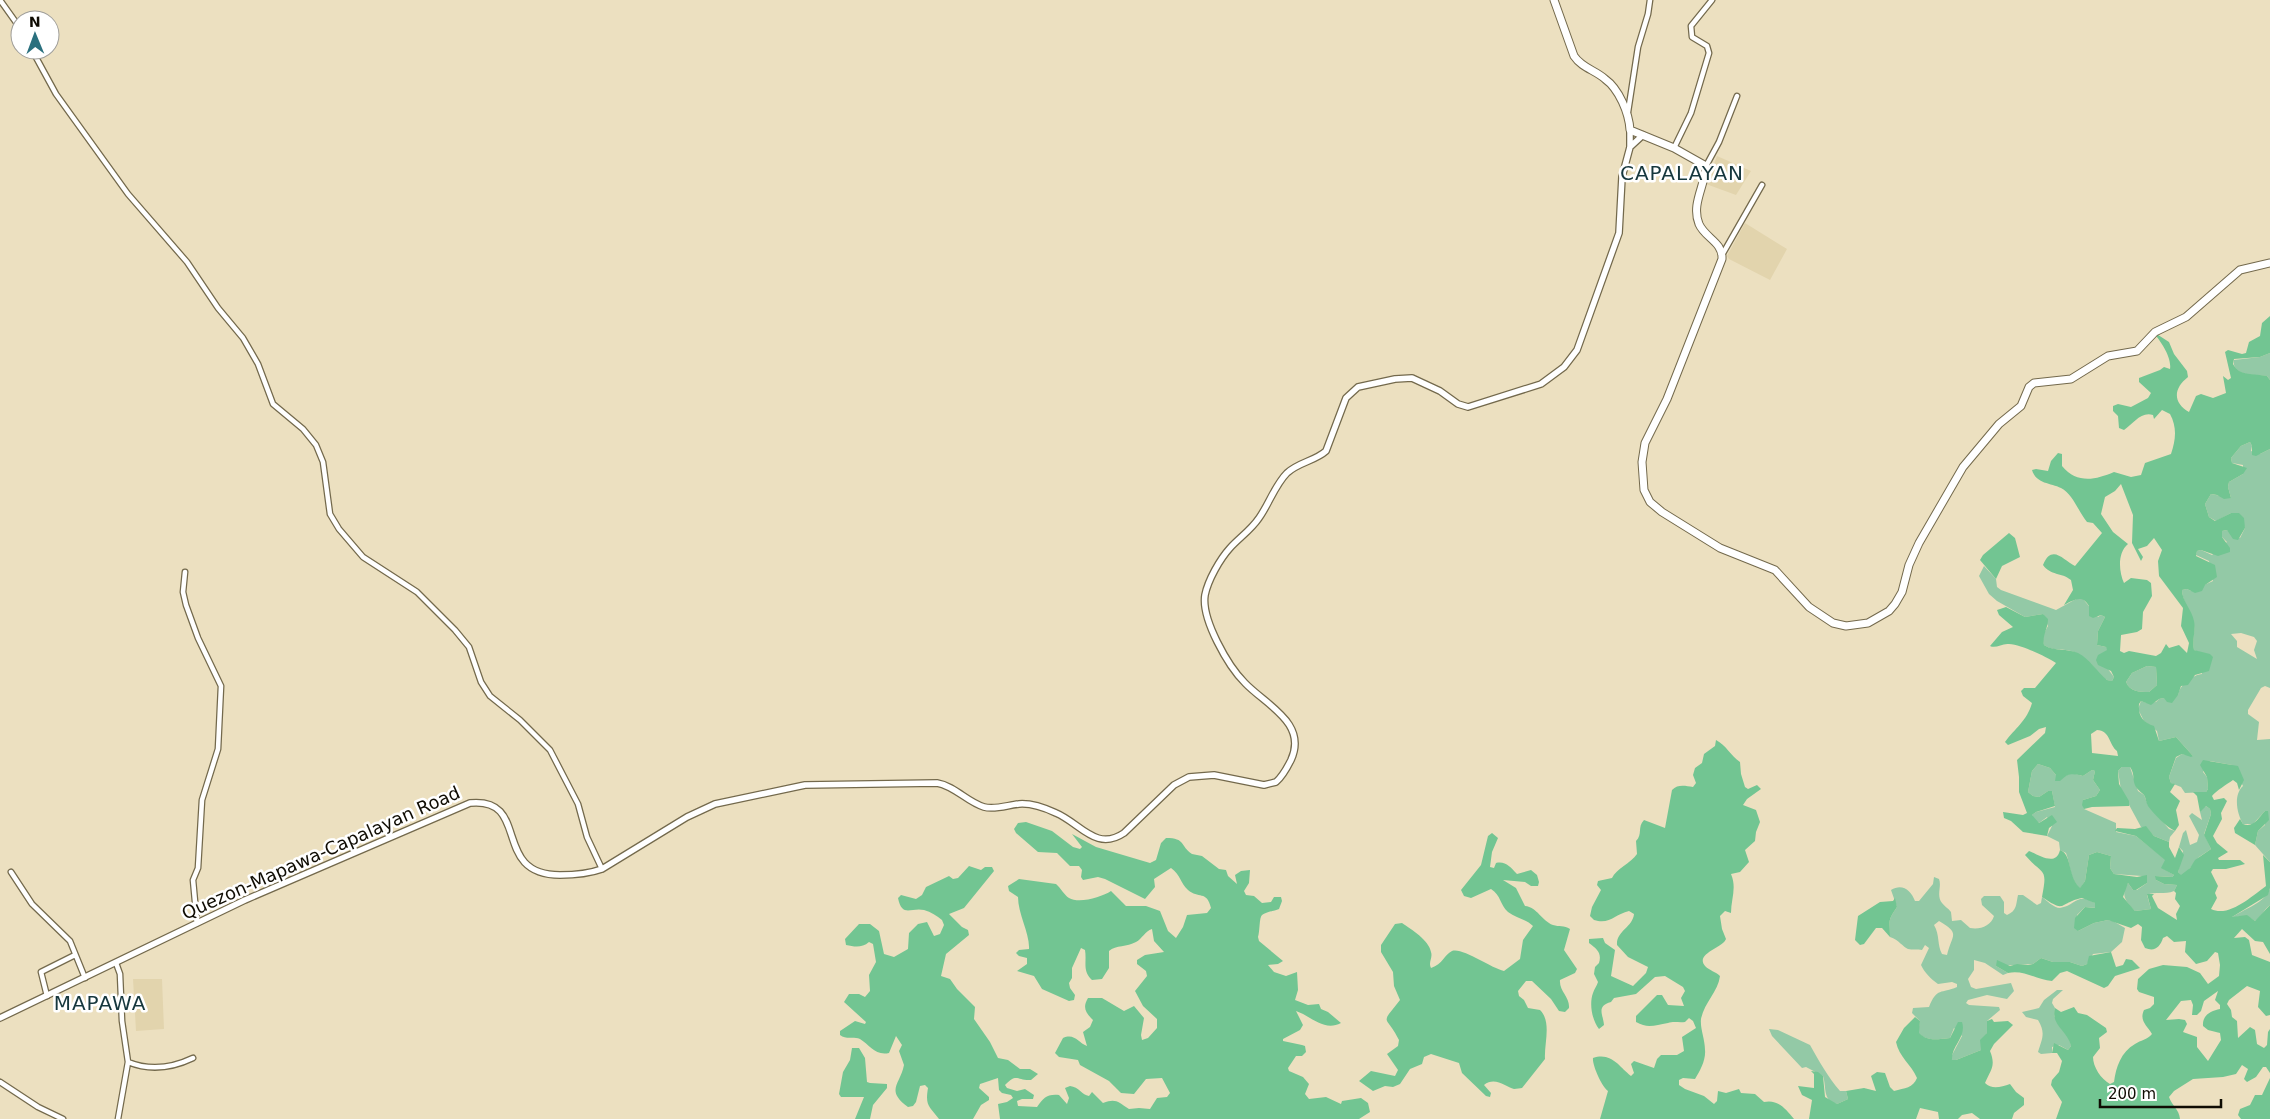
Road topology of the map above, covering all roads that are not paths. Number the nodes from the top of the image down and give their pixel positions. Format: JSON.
{"nodes":[{"id":1,"x":0,"y":0,"type":"edge"},
{"id":2,"x":1554,"y":0,"type":"edge"},
{"id":3,"x":1650,"y":0,"type":"edge"},
{"id":4,"x":1712,"y":0,"type":"edge"},
{"id":5,"x":10,"y":14,"type":"edge"},
{"id":6,"x":37,"y":60,"type":"edge"},
{"id":7,"x":1737,"y":96,"type":"dead end"},
{"id":8,"x":1627,"y":116,"type":"junction"},
{"id":9,"x":1630,"y":130,"type":"junction"},
{"id":10,"x":1642,"y":135,"type":"junction"},
{"id":11,"x":1630,"y":147,"type":"junction"},
{"id":12,"x":1671,"y":147,"type":"junction"},
{"id":13,"x":1706,"y":166,"type":"junction"},
{"id":14,"x":1762,"y":185,"type":"dead end"},
{"id":15,"x":1722,"y":255,"type":"junction"},
{"id":16,"x":2270,"y":263,"type":"edge"},
{"id":17,"x":185,"y":572,"type":"dead end"},
{"id":18,"x":602,"y":869,"type":"junction"},
{"id":19,"x":11,"y":872,"type":"dead end"},
{"id":20,"x":197,"y":923,"type":"junction"},
{"id":21,"x":75,"y":955,"type":"junction"},
{"id":22,"x":116,"y":963,"type":"junction"},
{"id":23,"x":86,"y":978,"type":"junction"},
{"id":24,"x":48,"y":996,"type":"junction"},
{"id":25,"x":0,"y":1018,"type":"edge"},
{"id":26,"x":193,"y":1058,"type":"dead end"},
{"id":27,"x":128,"y":1062,"type":"junction"},
{"id":28,"x":0,"y":1082,"type":"edge"},
{"id":29,"x":62,"y":1119,"type":"edge"},
{"id":30,"x":118,"y":1119,"type":"edge"}],
"edges":[{"from":1,"to":5,"type":"street"},
{"from":2,"to":8,"type":"main road"},
{"from":3,"to":8,"type":"street"},
{"from":4,"to":12,"type":"street"},
{"from":6,"to":18,"type":"street"},
{"from":7,"to":13,"type":"street"},
{"from":8,"to":9,"type":"main road"},
{"from":9,"to":10,"type":"main road"},
{"from":9,"to":11,"type":"main road","name":"Quezon-Mapawa-Capalayan Road"},
{"from":10,"to":11,"type":"main road"},
{"from":10,"to":12,"type":"main road"},
{"from":11,"to":18,"type":"main road","name":"Quezon-Mapawa-Capalayan Road"},
{"from":12,"to":13,"type":"main road"},
{"from":13,"to":15,"type":"main road"},
{"from":14,"to":15,"type":"street"},
{"from":15,"to":16,"type":"main road"},
{"from":17,"to":20,"type":"street"},
{"from":18,"to":20,"type":"main road","name":"Quezon-Mapawa-Capalayan Road"},
{"from":19,"to":21,"type":"street"},
{"from":20,"to":22,"type":"main road","name":"Quezon-Mapawa-Capalayan Road"},
{"from":21,"to":23,"type":"street"},
{"from":21,"to":24,"type":"street"},
{"from":22,"to":23,"type":"main road","name":"Quezon-Mapawa-Capalayan Road"},
{"from":22,"to":27,"type":"street"},
{"from":23,"to":24,"type":"main road","name":"Quezon-Mapawa-Capalayan Road"},
{"from":24,"to":25,"type":"main road","name":"Quezon-Mapawa-Capalayan Road"},
{"from":26,"to":27,"type":"street"},
{"from":27,"to":30,"type":"street"},
{"from":28,"to":29,"type":"street"}]}
